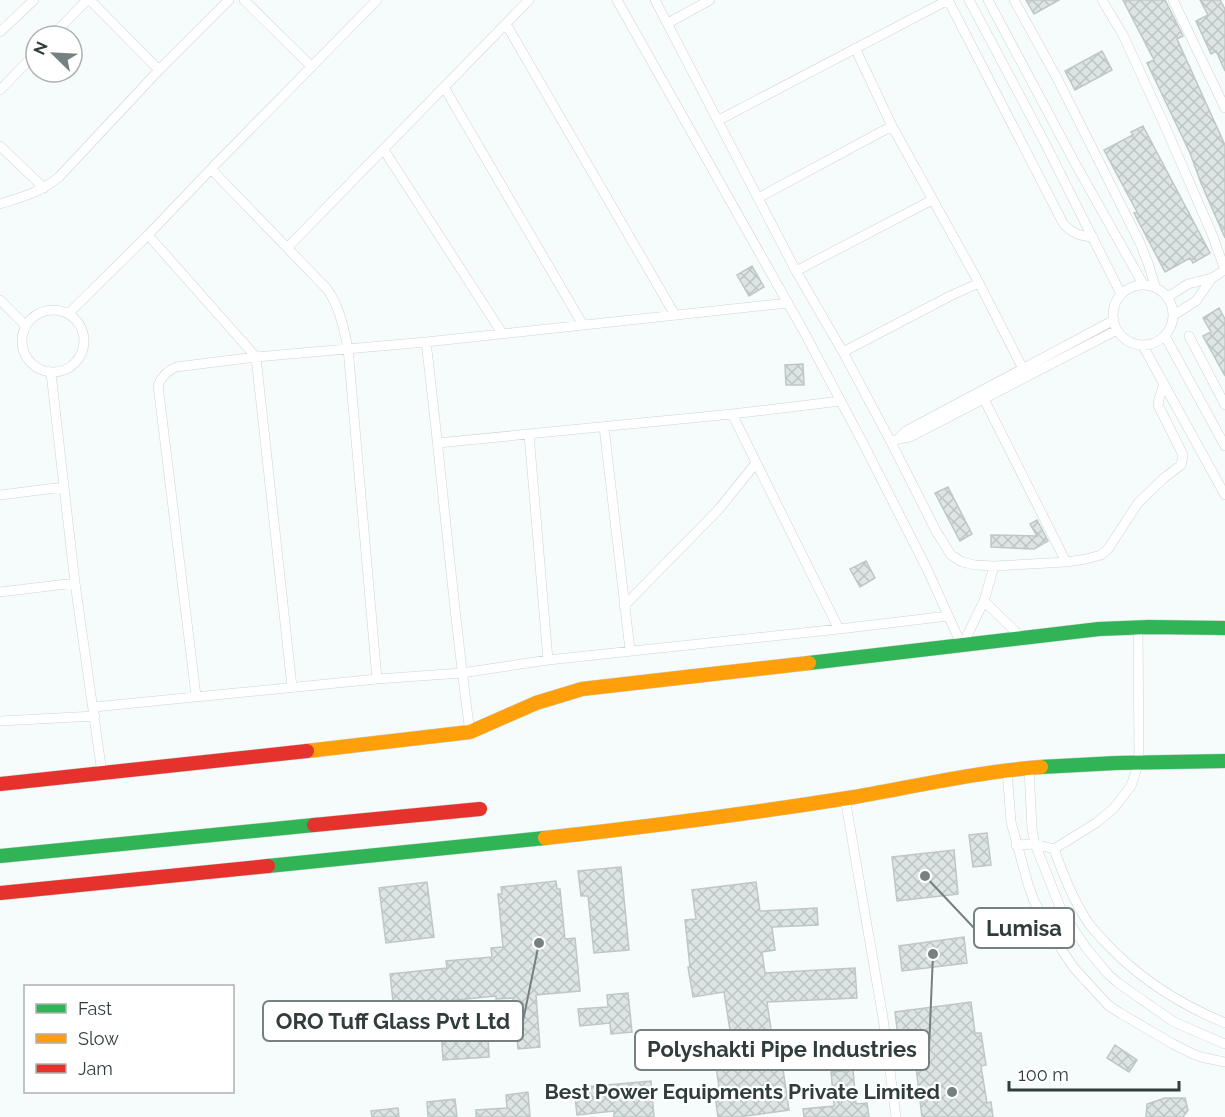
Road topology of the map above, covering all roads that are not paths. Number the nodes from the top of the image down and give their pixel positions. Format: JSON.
{"nodes":[{"id":1,"x":34,"y":0,"type":"edge"},
{"id":2,"x":89,"y":0,"type":"edge"},
{"id":3,"x":229,"y":0,"type":"edge"},
{"id":4,"x":244,"y":0,"type":"edge"},
{"id":5,"x":529,"y":0,"type":"edge"},
{"id":6,"x":617,"y":0,"type":"edge"},
{"id":7,"x":655,"y":0,"type":"edge"},
{"id":8,"x":710,"y":0,"type":"edge"},
{"id":9,"x":969,"y":0,"type":"edge"},
{"id":10,"x":988,"y":0,"type":"edge"},
{"id":11,"x":1014,"y":0,"type":"edge"},
{"id":12,"x":1102,"y":0,"type":"edge"},
{"id":13,"x":1173,"y":0,"type":"edge"},
{"id":14,"x":370,"y":2,"type":"edge"},
{"id":15,"x":668,"y":23,"type":"junction"},
{"id":16,"x":64,"y":24,"type":"edge"},
{"id":17,"x":506,"y":24,"type":"junction"},
{"id":18,"x":0,"y":32,"type":"edge"},
{"id":19,"x":855,"y":48,"type":"junction"},
{"id":20,"x":24,"y":65,"type":"edge"},
{"id":21,"x":311,"y":66,"type":"junction"},
{"id":22,"x":159,"y":70,"type":"junction"},
{"id":23,"x":444,"y":87,"type":"junction"},
{"id":24,"x":0,"y":90,"type":"edge"},
{"id":25,"x":1225,"y":108,"type":"edge"},
{"id":26,"x":719,"y":120,"type":"junction"},
{"id":27,"x":892,"y":126,"type":"junction"},
{"id":28,"x":0,"y":146,"type":"edge"},
{"id":29,"x":384,"y":150,"type":"junction"},
{"id":30,"x":211,"y":169,"type":"junction"},
{"id":31,"x":44,"y":188,"type":"junction"},
{"id":32,"x":758,"y":198,"type":"junction"},
{"id":33,"x":932,"y":200,"type":"junction"},
{"id":34,"x":0,"y":204,"type":"edge"},
{"id":35,"x":148,"y":235,"type":"junction"},
{"id":36,"x":1093,"y":237,"type":"junction"},
{"id":37,"x":288,"y":248,"type":"junction"},
{"id":38,"x":1225,"y":270,"type":"edge"},
{"id":39,"x":796,"y":271,"type":"junction"},
{"id":40,"x":1212,"y":278,"type":"junction"},
{"id":41,"x":979,"y":283,"type":"junction"},
{"id":42,"x":1143,"y":284,"type":"junction"},
{"id":43,"x":1155,"y":286,"type":"junction"},
{"id":44,"x":1121,"y":294,"type":"junction"},
{"id":45,"x":1168,"y":297,"type":"junction"},
{"id":46,"x":0,"y":300,"type":"edge"},
{"id":47,"x":788,"y":303,"type":"junction"},
{"id":48,"x":69,"y":313,"type":"junction"},
{"id":49,"x":675,"y":315,"type":"junction"},
{"id":50,"x":1174,"y":315,"type":"junction"},
{"id":51,"x":1114,"y":320,"type":"junction"},
{"id":52,"x":25,"y":325,"type":"junction"},
{"id":53,"x":583,"y":325,"type":"junction"},
{"id":54,"x":1116,"y":330,"type":"junction"},
{"id":55,"x":502,"y":333,"type":"junction"},
{"id":56,"x":1165,"y":336,"type":"junction"},
{"id":57,"x":1189,"y":336,"type":"dead end"},
{"id":58,"x":426,"y":342,"type":"junction"},
{"id":59,"x":1143,"y":346,"type":"junction"},
{"id":60,"x":348,"y":348,"type":"junction"},
{"id":61,"x":843,"y":352,"type":"junction"},
{"id":62,"x":256,"y":357,"type":"junction"},
{"id":63,"x":1023,"y":369,"type":"junction"},
{"id":64,"x":51,"y":373,"type":"junction"},
{"id":65,"x":1164,"y":384,"type":"junction"},
{"id":66,"x":984,"y":399,"type":"junction"},
{"id":67,"x":841,"y":401,"type":"junction"},
{"id":68,"x":1225,"y":405,"type":"edge"},
{"id":69,"x":732,"y":414,"type":"junction"},
{"id":70,"x":604,"y":427,"type":"junction"},
{"id":71,"x":529,"y":434,"type":"junction"},
{"id":72,"x":895,"y":440,"type":"junction"},
{"id":73,"x":438,"y":443,"type":"junction"},
{"id":74,"x":1225,"y":446,"type":"edge"},
{"id":75,"x":756,"y":463,"type":"junction"},
{"id":76,"x":64,"y":487,"type":"junction"},
{"id":77,"x":0,"y":495,"type":"edge"},
{"id":78,"x":1225,"y":495,"type":"edge"},
{"id":79,"x":1066,"y":562,"type":"junction"},
{"id":80,"x":994,"y":566,"type":"junction"},
{"id":81,"x":75,"y":583,"type":"junction"},
{"id":82,"x":0,"y":592,"type":"edge"},
{"id":83,"x":984,"y":601,"type":"junction"},
{"id":84,"x":624,"y":606,"type":"junction"},
{"id":85,"x":948,"y":616,"type":"junction"},
{"id":86,"x":1138,"y":626,"type":"junction"},
{"id":87,"x":1225,"y":628,"type":"edge"},
{"id":88,"x":839,"y":629,"type":"junction"},
{"id":89,"x":1023,"y":639,"type":"junction"},
{"id":90,"x":962,"y":646,"type":"junction"},
{"id":91,"x":630,"y":650,"type":"junction"},
{"id":92,"x":548,"y":660,"type":"junction"},
{"id":93,"x":462,"y":673,"type":"junction"},
{"id":94,"x":377,"y":679,"type":"junction"},
{"id":95,"x":292,"y":687,"type":"junction"},
{"id":96,"x":196,"y":696,"type":"junction"},
{"id":97,"x":94,"y":712,"type":"junction"},
{"id":98,"x":0,"y":721,"type":"edge"},
{"id":99,"x":470,"y":732,"type":"junction"},
{"id":100,"x":1225,"y":761,"type":"edge"},
{"id":101,"x":1139,"y":762,"type":"junction"},
{"id":102,"x":1029,"y":768,"type":"junction"},
{"id":103,"x":1007,"y":770,"type":"junction"},
{"id":104,"x":102,"y":773,"type":"junction"},
{"id":105,"x":0,"y":784,"type":"edge"},
{"id":106,"x":845,"y":798,"type":"junction"},
{"id":107,"x":480,"y":809,"type":"dead end"},
{"id":108,"x":1035,"y":844,"type":"junction"},
{"id":109,"x":1016,"y":845,"type":"junction"},
{"id":110,"x":1054,"y":849,"type":"junction"},
{"id":111,"x":0,"y":856,"type":"edge"},
{"id":112,"x":0,"y":893,"type":"edge"},
{"id":113,"x":1225,"y":1023,"type":"edge"},
{"id":114,"x":1225,"y":1044,"type":"edge"},
{"id":115,"x":1225,"y":1062,"type":"edge"},
{"id":116,"x":896,"y":1117,"type":"edge"}],
"edges":[{"from":1,"to":18,"type":"street"},
{"from":2,"to":16,"type":"street"},
{"from":2,"to":22,"type":"street"},
{"from":3,"to":22,"type":"street"},
{"from":4,"to":21,"type":"street"},
{"from":5,"to":17,"type":"street"},
{"from":6,"to":47,"type":"street"},
{"from":7,"to":15,"type":"street"},
{"from":8,"to":15,"type":"street"},
{"from":9,"to":36,"type":"street"},
{"from":10,"to":42,"type":"street"},
{"from":11,"to":43,"type":"street"},
{"from":12,"to":38,"type":"street"},
{"from":13,"to":25,"type":"street"},
{"from":14,"to":21,"type":"street"},
{"from":15,"to":26,"type":"street"},
{"from":17,"to":23,"type":"street"},
{"from":17,"to":49,"type":"street"},
{"from":19,"to":26,"type":"street"},
{"from":19,"to":27,"type":"street"},
{"from":19,"to":36,"type":"street"},
{"from":20,"to":24,"type":"street"},
{"from":21,"to":30,"type":"street"},
{"from":22,"to":31,"type":"street"},
{"from":23,"to":29,"type":"street"},
{"from":23,"to":53,"type":"street"},
{"from":26,"to":32,"type":"street"},
{"from":27,"to":32,"type":"street"},
{"from":27,"to":33,"type":"street"},
{"from":28,"to":31,"type":"street"},
{"from":29,"to":37,"type":"street"},
{"from":29,"to":55,"type":"street"},
{"from":30,"to":35,"type":"street"},
{"from":30,"to":37,"type":"street"},
{"from":31,"to":34,"type":"street"},
{"from":32,"to":39,"type":"street"},
{"from":33,"to":39,"type":"street"},
{"from":33,"to":41,"type":"street"},
{"from":35,"to":48,"type":"street"},
{"from":35,"to":62,"type":"street"},
{"from":36,"to":44,"type":"street"},
{"from":37,"to":60,"type":"street"},
{"from":38,"to":40,"type":"street"},
{"from":39,"to":61,"type":"street"},
{"from":40,"to":45,"type":"street"},
{"from":40,"to":50,"type":"street"},
{"from":41,"to":61,"type":"street"},
{"from":41,"to":63,"type":"street"},
{"from":42,"to":43,"type":"street"},
{"from":42,"to":44,"type":"street"},
{"from":43,"to":45,"type":"street"},
{"from":44,"to":51,"type":"street"},
{"from":45,"to":50,"type":"street"},
{"from":46,"to":52,"type":"street"},
{"from":47,"to":49,"type":"street"},
{"from":47,"to":67,"type":"street"},
{"from":48,"to":52,"type":"street"},
{"from":48,"to":64,"type":"street"},
{"from":49,"to":53,"type":"street"},
{"from":50,"to":56,"type":"street"},
{"from":51,"to":54,"type":"street"},
{"from":51,"to":63,"type":"street"},
{"from":52,"to":64,"type":"street"},
{"from":53,"to":55,"type":"street"},
{"from":54,"to":59,"type":"street"},
{"from":54,"to":66,"type":"street"},
{"from":55,"to":58,"type":"street"},
{"from":56,"to":59,"type":"street"},
{"from":56,"to":74,"type":"street"},
{"from":57,"to":68,"type":"street"},
{"from":58,"to":60,"type":"street"},
{"from":58,"to":73,"type":"street"},
{"from":59,"to":65,"type":"street"},
{"from":60,"to":62,"type":"street"},
{"from":60,"to":94,"type":"street"},
{"from":61,"to":72,"type":"street"},
{"from":62,"to":95,"type":"street"},
{"from":62,"to":96,"type":"street"},
{"from":63,"to":72,"type":"street"},
{"from":64,"to":76,"type":"street"},
{"from":65,"to":78,"type":"street"},
{"from":65,"to":79,"type":"street"},
{"from":66,"to":72,"type":"street"},
{"from":66,"to":79,"type":"street"},
{"from":67,"to":69,"type":"street"},
{"from":67,"to":85,"type":"street"},
{"from":69,"to":70,"type":"street"},
{"from":69,"to":75,"type":"street"},
{"from":70,"to":71,"type":"street"},
{"from":70,"to":84,"type":"street"},
{"from":71,"to":73,"type":"street"},
{"from":71,"to":92,"type":"street"},
{"from":72,"to":80,"type":"street"},
{"from":73,"to":93,"type":"street"},
{"from":75,"to":84,"type":"street"},
{"from":75,"to":88,"type":"street"},
{"from":76,"to":77,"type":"street"},
{"from":76,"to":81,"type":"street"},
{"from":79,"to":80,"type":"street"},
{"from":80,"to":83,"type":"street"},
{"from":81,"to":82,"type":"street"},
{"from":81,"to":97,"type":"street"},
{"from":83,"to":89,"type":"street"},
{"from":83,"to":90,"type":"street"},
{"from":84,"to":91,"type":"street"},
{"from":85,"to":88,"type":"street"},
{"from":85,"to":90,"type":"street"},
{"from":86,"to":87,"type":"main road"},
{"from":86,"to":89,"type":"main road"},
{"from":86,"to":101,"type":"street"},
{"from":88,"to":91,"type":"street"},
{"from":89,"to":90,"type":"main road"},
{"from":90,"to":99,"type":"main road"},
{"from":91,"to":92,"type":"street"},
{"from":92,"to":93,"type":"street"},
{"from":93,"to":94,"type":"street"},
{"from":93,"to":99,"type":"street"},
{"from":94,"to":95,"type":"street"},
{"from":95,"to":96,"type":"street"},
{"from":96,"to":97,"type":"street"},
{"from":97,"to":98,"type":"street"},
{"from":97,"to":104,"type":"street"},
{"from":99,"to":104,"type":"main road"},
{"from":100,"to":101,"type":"main road"},
{"from":101,"to":102,"type":"main road"},
{"from":101,"to":110,"type":"street"},
{"from":102,"to":103,"type":"main road"},
{"from":102,"to":108,"type":"street"},
{"from":103,"to":106,"type":"main road"},
{"from":103,"to":109,"type":"street"},
{"from":104,"to":105,"type":"main road"},
{"from":106,"to":112,"type":"main road"},
{"from":106,"to":116,"type":"street"},
{"from":107,"to":111,"type":"main road"},
{"from":108,"to":109,"type":"street"},
{"from":108,"to":110,"type":"street"},
{"from":108,"to":114,"type":"street"},
{"from":109,"to":115,"type":"street"},
{"from":110,"to":113,"type":"street"}]}
